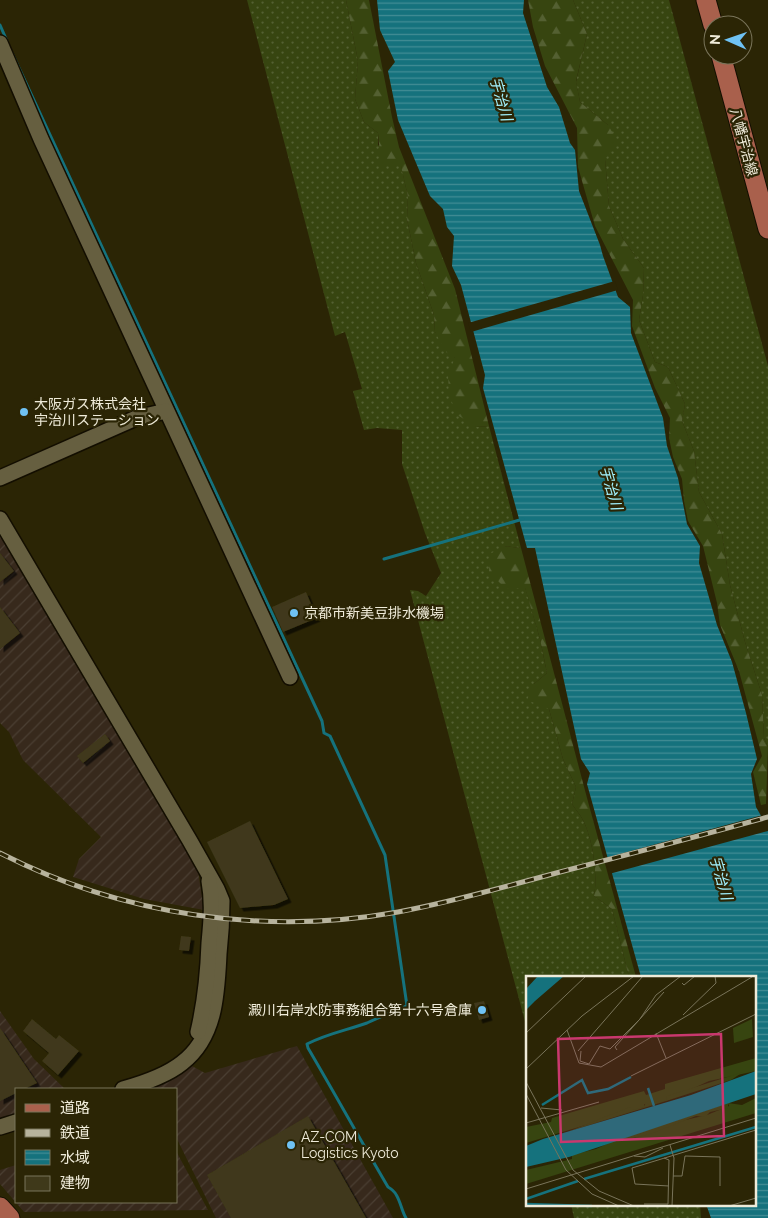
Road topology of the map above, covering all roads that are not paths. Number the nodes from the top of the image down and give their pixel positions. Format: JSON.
{"nodes":[{"id":1,"x":706,"y":0,"type":"edge"},
{"id":2,"x":710,"y":15,"type":"edge"},
{"id":3,"x":0,"y":43,"type":"edge"},
{"id":4,"x":724,"y":65,"type":"edge"},
{"id":5,"x":768,"y":229,"type":"edge"},
{"id":6,"x":166,"y":411,"type":"junction"},
{"id":7,"x":0,"y":478,"type":"edge"},
{"id":8,"x":0,"y":519,"type":"edge"},
{"id":9,"x":290,"y":677,"type":"dead end"},
{"id":10,"x":127,"y":1088,"type":"edge"},
{"id":11,"x":15,"y":1122,"type":"edge"},
{"id":12,"x":0,"y":1127,"type":"edge"},
{"id":13,"x":0,"y":1207,"type":"edge"},
{"id":14,"x":10,"y":1218,"type":"edge"}],
"edges":[{"from":1,"to":2,"type":"main road"},
{"from":3,"to":6,"type":"street"},
{"from":4,"to":5,"type":"main road","name":"八幡宇治線"},
{"from":6,"to":7,"type":"street"},
{"from":6,"to":9,"type":"street"},
{"from":8,"to":10,"type":"street"},
{"from":11,"to":12,"type":"street"},
{"from":13,"to":14,"type":"main road"}]}
